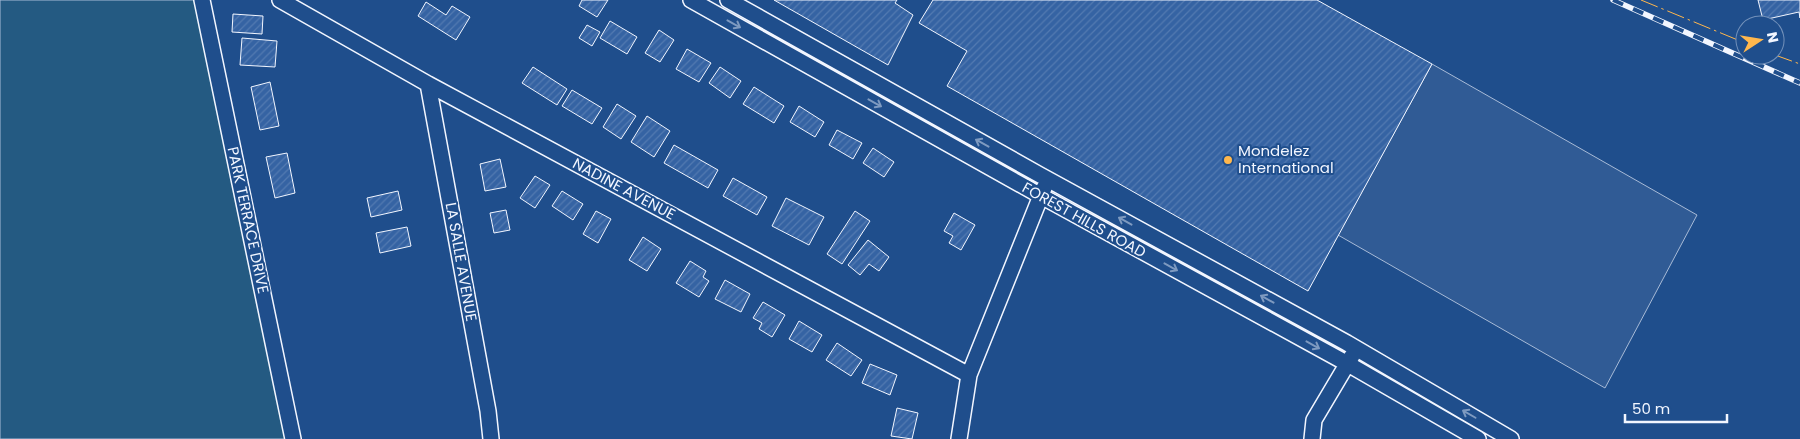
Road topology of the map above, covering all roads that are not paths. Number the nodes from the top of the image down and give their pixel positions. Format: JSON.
{"nodes":[{"id":1,"x":202,"y":0,"type":"edge"},
{"id":2,"x":280,"y":0,"type":"edge"},
{"id":3,"x":691,"y":0,"type":"edge"},
{"id":4,"x":728,"y":0,"type":"edge"},
{"id":5,"x":428,"y":84,"type":"junction"},
{"id":6,"x":1048,"y":180,"type":"junction"},
{"id":7,"x":1041,"y":196,"type":"junction"},
{"id":8,"x":1356,"y":348,"type":"junction"},
{"id":9,"x":1348,"y":364,"type":"junction"},
{"id":10,"x":970,"y":375,"type":"junction"},
{"id":11,"x":293,"y":439,"type":"edge"},
{"id":12,"x":491,"y":439,"type":"edge"},
{"id":13,"x":959,"y":439,"type":"edge"},
{"id":14,"x":1312,"y":439,"type":"edge"},
{"id":15,"x":1478,"y":439,"type":"edge"},
{"id":16,"x":1511,"y":439,"type":"edge"}],
"edges":[{"from":1,"to":11,"type":"street","name":"PARK TERRACE DRIVE"},
{"from":2,"to":5,"type":"street","name":"NADINE AVENUE"},
{"from":3,"to":7,"type":"street","name":"FOREST HILLS ROAD","one_way":true},
{"from":6,"to":4,"type":"street","name":"FOREST HILLS ROAD","one_way":true},
{"from":5,"to":10,"type":"street","name":"NADINE AVENUE"},
{"from":5,"to":12,"type":"street","name":"LA SALLE AVENUE"},
{"from":6,"to":7,"type":"street"},
{"from":8,"to":6,"type":"street","name":"FOREST HILLS ROAD","one_way":true},
{"from":7,"to":9,"type":"street","name":"FOREST HILLS ROAD","one_way":true},
{"from":7,"to":10,"type":"street"},
{"from":8,"to":9,"type":"street"},
{"from":16,"to":8,"type":"street","name":"FOREST HILLS ROAD","one_way":true},
{"from":9,"to":14,"type":"street"},
{"from":9,"to":15,"type":"street","name":"FOREST HILLS ROAD"},
{"from":10,"to":13,"type":"street"}]}
